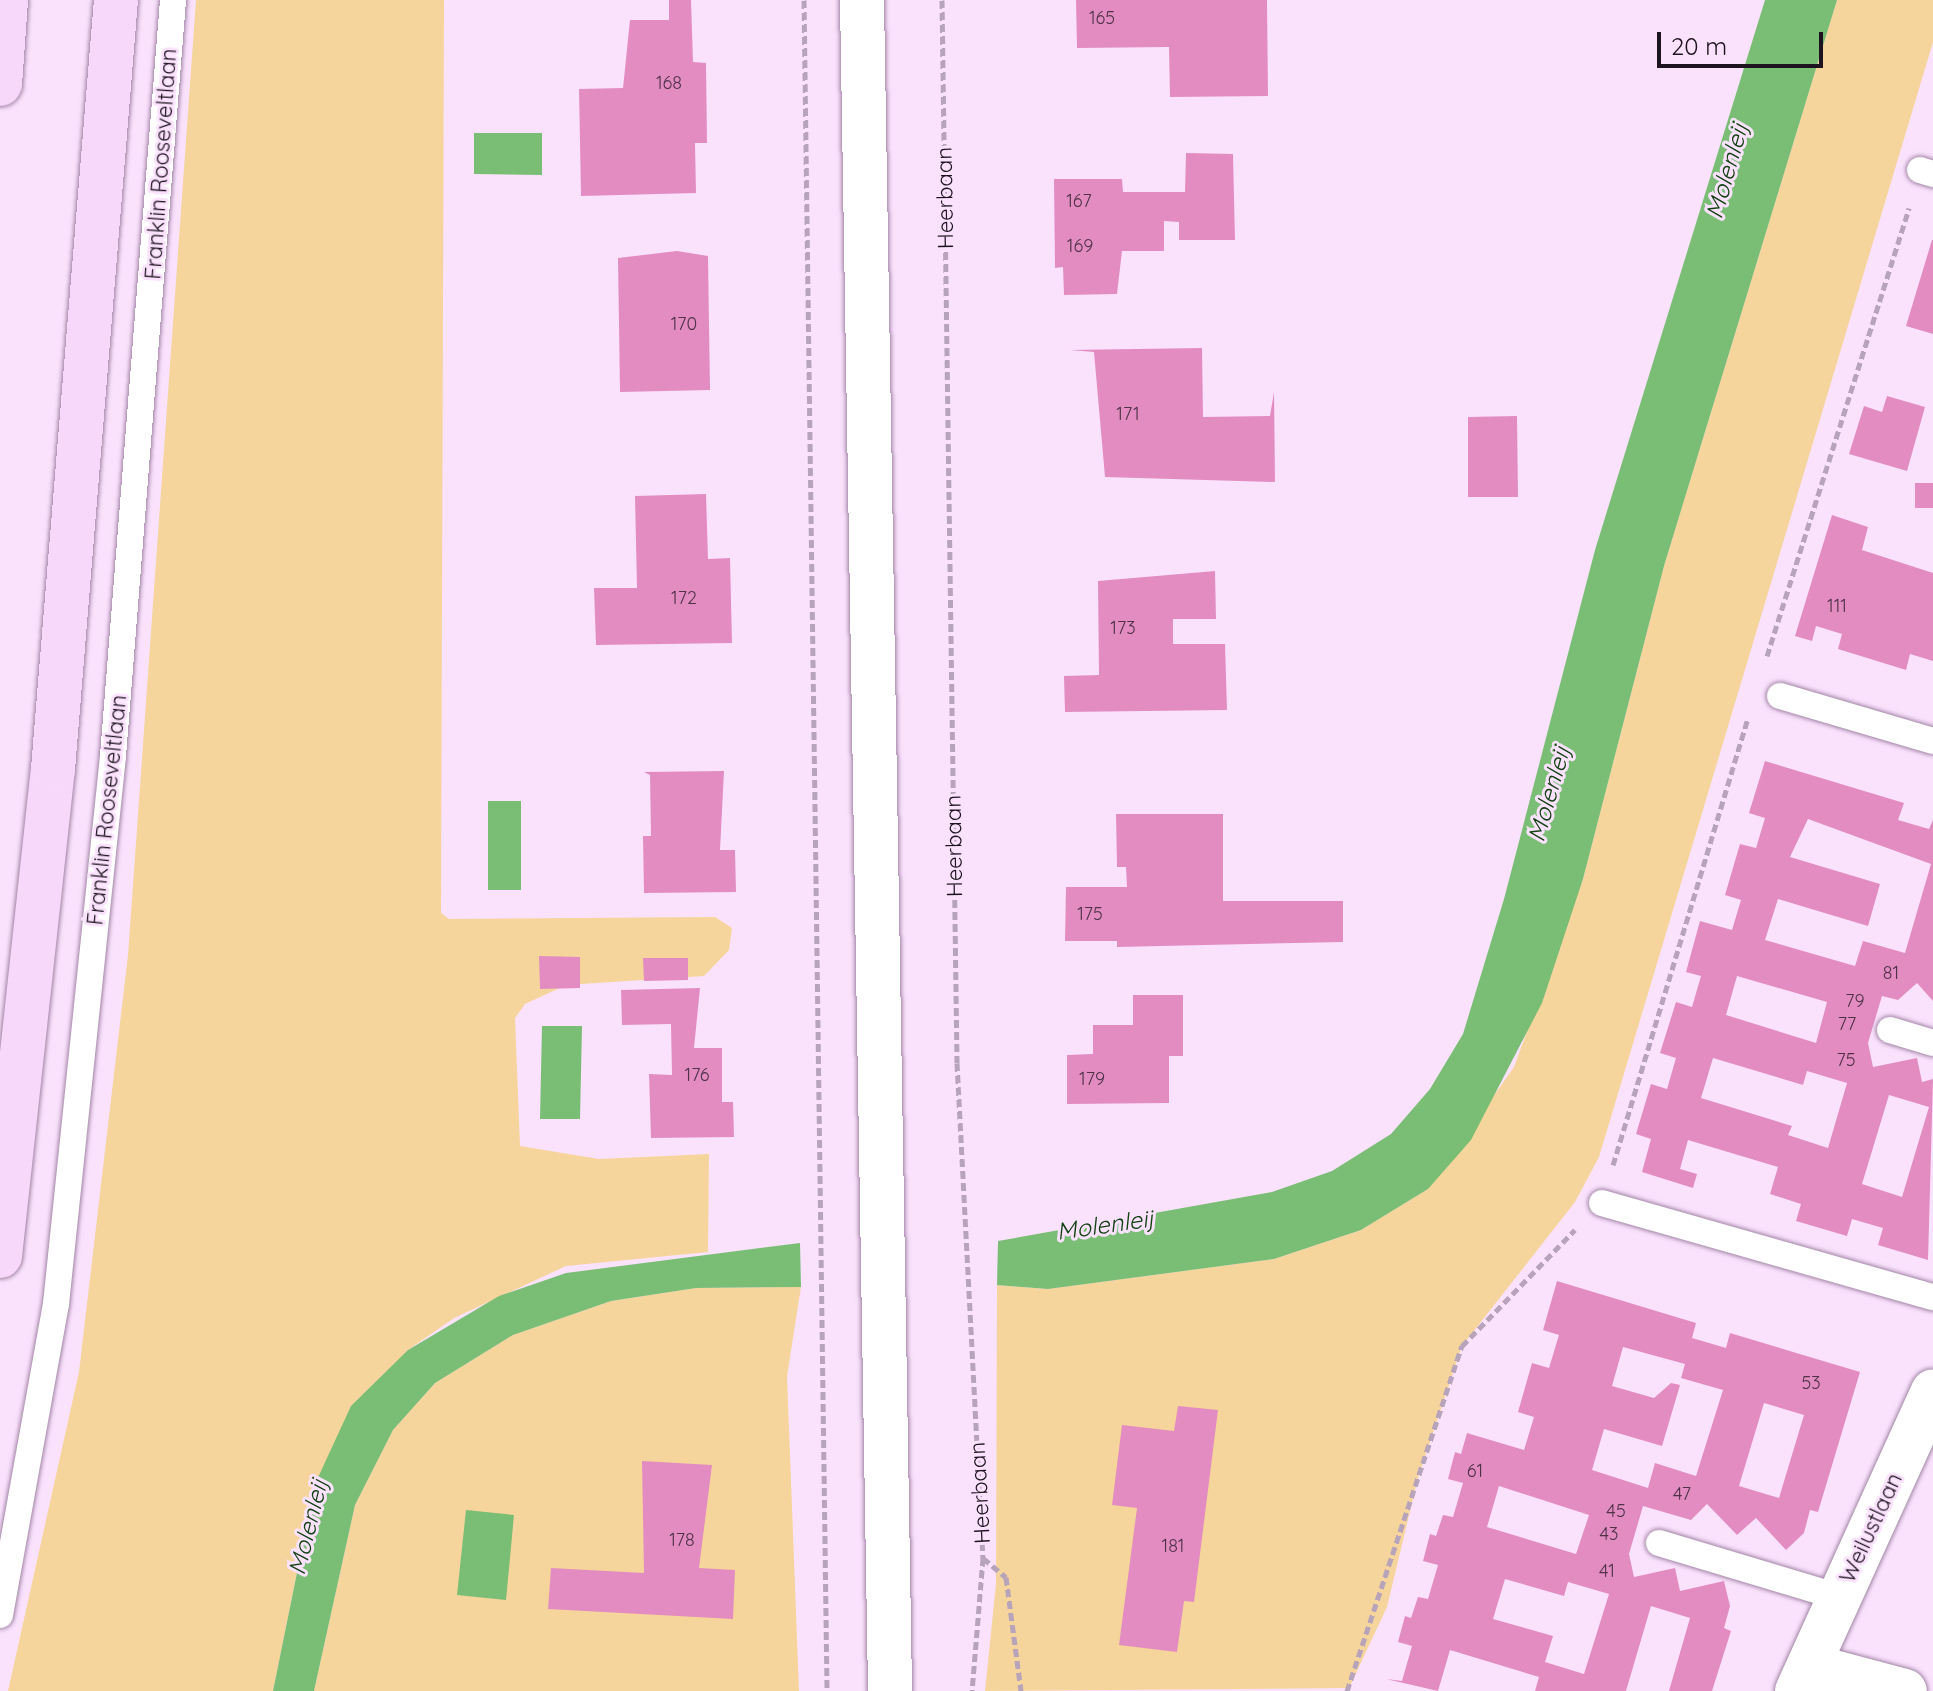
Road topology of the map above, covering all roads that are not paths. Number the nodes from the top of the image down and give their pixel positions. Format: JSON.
{"nodes":[{"id":1,"x":6,"y":0,"type":"edge"},
{"id":2,"x":116,"y":0,"type":"edge"},
{"id":3,"x":173,"y":0,"type":"edge"},
{"id":4,"x":862,"y":0,"type":"edge"},
{"id":5,"x":0,"y":84,"type":"edge"},
{"id":6,"x":1768,"y":693,"type":"road end"},
{"id":7,"x":1933,"y":741,"type":"edge"},
{"id":8,"x":1890,"y":1030,"type":"dead end"},
{"id":9,"x":1933,"y":1043,"type":"edge"},
{"id":10,"x":1602,"y":1203,"type":"road end"},
{"id":11,"x":0,"y":1256,"type":"edge"},
{"id":12,"x":1933,"y":1297,"type":"edge"},
{"id":13,"x":1933,"y":1391,"type":"edge"},
{"id":14,"x":1659,"y":1543,"type":"dead end"},
{"id":15,"x":1839,"y":1597,"type":"junction"},
{"id":16,"x":0,"y":1615,"type":"edge"},
{"id":17,"x":1804,"y":1678,"type":"edge"},
{"id":18,"x":890,"y":1691,"type":"edge"},
{"id":19,"x":1905,"y":1691,"type":"edge"}],
"edges":[{"from":1,"to":5,"type":"main road"},
{"from":2,"to":11,"type":"main road"},
{"from":3,"to":16,"type":"lane","name":"Franklin Rooseveltlaan"},
{"from":4,"to":18,"type":"street"},
{"from":6,"to":7,"type":"lane"},
{"from":8,"to":9,"type":"lane"},
{"from":10,"to":12,"type":"lane"},
{"from":13,"to":15,"type":"street","name":"Weilustlaan"},
{"from":14,"to":15,"type":"lane"},
{"from":15,"to":17,"type":"street","name":"Weilustlaan"},
{"from":17,"to":19,"type":"street","name":"Weilustlaan"}]}
